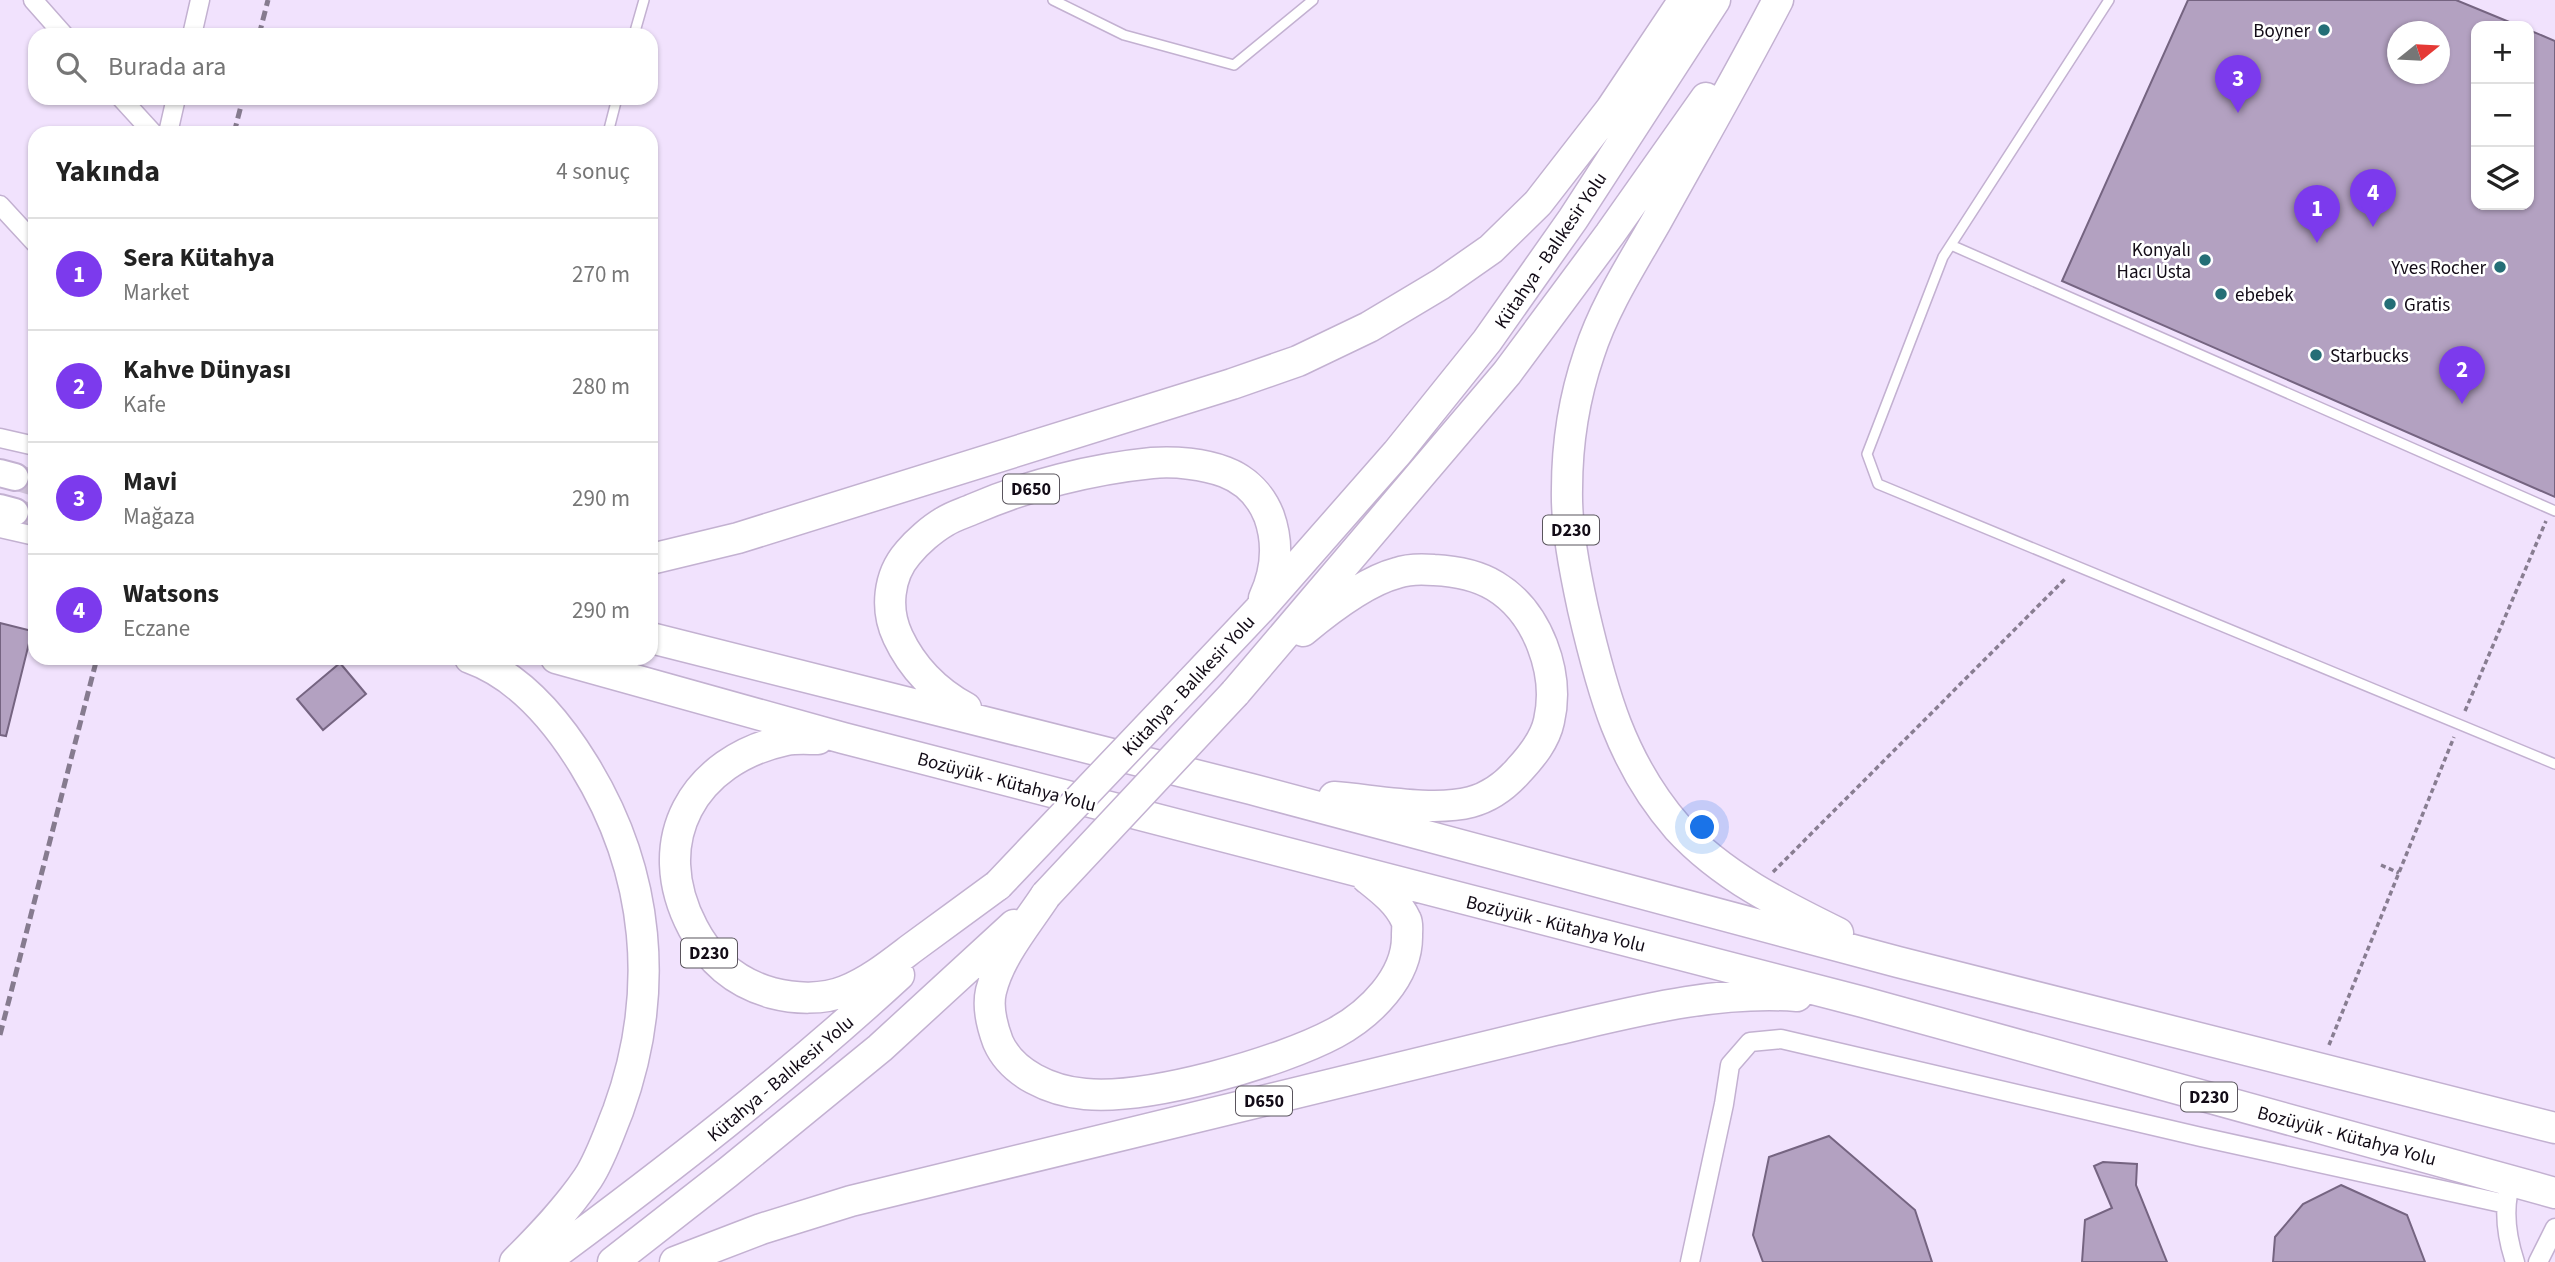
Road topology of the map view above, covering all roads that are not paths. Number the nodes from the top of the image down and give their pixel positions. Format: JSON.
{"nodes":[{"id":1,"x":33,"y":0,"type":"edge"},
{"id":2,"x":200,"y":0,"type":"edge"},
{"id":3,"x":644,"y":0,"type":"edge"},
{"id":4,"x":1053,"y":0,"type":"edge"},
{"id":5,"x":1313,"y":0,"type":"edge"},
{"id":6,"x":1684,"y":0,"type":"edge"},
{"id":7,"x":1715,"y":0,"type":"edge"},
{"id":8,"x":1765,"y":0,"type":"edge"},
{"id":9,"x":1778,"y":0,"type":"edge"},
{"id":10,"x":2109,"y":0,"type":"edge"},
{"id":11,"x":58,"y":28,"type":"edge"},
{"id":12,"x":194,"y":28,"type":"edge"},
{"id":13,"x":637,"y":28,"type":"edge"},
{"id":14,"x":127,"y":105,"type":"edge"},
{"id":15,"x":174,"y":105,"type":"edge"},
{"id":16,"x":615,"y":105,"type":"edge"},
{"id":17,"x":147,"y":126,"type":"edge"},
{"id":18,"x":170,"y":126,"type":"edge"},
{"id":19,"x":610,"y":126,"type":"edge"},
{"id":20,"x":0,"y":205,"type":"edge"},
{"id":21,"x":28,"y":235,"type":"edge"},
{"id":22,"x":1951,"y":245,"type":"junction"},
{"id":23,"x":0,"y":438,"type":"edge"},
{"id":24,"x":28,"y":444,"type":"edge"},
{"id":25,"x":2553,"y":510,"type":"edge"},
{"id":26,"x":5,"y":516,"type":"edge"},
{"id":27,"x":28,"y":531,"type":"edge"},
{"id":28,"x":658,"y":557,"type":"edge"},
{"id":29,"x":1259,"y":610,"type":"junction"},
{"id":30,"x":658,"y":640,"type":"edge"},
{"id":31,"x":489,"y":665,"type":"edge"},
{"id":32,"x":581,"y":665,"type":"edge"},
{"id":33,"x":1236,"y":693,"type":"junction"},
{"id":34,"x":990,"y":722,"type":"junction"},
{"id":35,"x":843,"y":738,"type":"junction"},
{"id":36,"x":2555,"y":764,"type":"edge"},
{"id":37,"x":1251,"y":789,"type":"junction"},
{"id":38,"x":1362,"y":873,"type":"junction"},
{"id":39,"x":998,"y":886,"type":"junction"},
{"id":40,"x":1046,"y":895,"type":"junction"},
{"id":41,"x":1898,"y":962,"type":"junction"},
{"id":42,"x":1863,"y":1002,"type":"junction"},
{"id":43,"x":2555,"y":1128,"type":"edge"},
{"id":44,"x":2508,"y":1192,"type":"junction"},
{"id":45,"x":2555,"y":1193,"type":"edge"},
{"id":46,"x":2555,"y":1228,"type":"edge"},
{"id":47,"x":515,"y":1262,"type":"edge"},
{"id":48,"x":544,"y":1262,"type":"edge"},
{"id":49,"x":613,"y":1262,"type":"edge"},
{"id":50,"x":675,"y":1262,"type":"edge"},
{"id":51,"x":1690,"y":1262,"type":"edge"},
{"id":52,"x":2515,"y":1262,"type":"edge"},
{"id":53,"x":2538,"y":1262,"type":"edge"}],
"edges":[{"from":1,"to":11,"type":"street"},
{"from":2,"to":12,"type":"street"},
{"from":3,"to":13,"type":"lane"},
{"from":4,"to":5,"type":"lane"},
{"from":6,"to":28,"type":"highway"},
{"from":7,"to":29,"type":"highway","name":"Kütahya - Balıkesir Yolu","number":"D230"},
{"from":8,"to":33,"type":"highway","name":"Kütahya - Balıkesir Yolu"},
{"from":9,"to":41,"type":"highway","number":"D230"},
{"from":10,"to":22,"type":"lane"},
{"from":14,"to":17,"type":"street"},
{"from":15,"to":18,"type":"street"},
{"from":16,"to":19,"type":"lane"},
{"from":20,"to":21,"type":"street"},
{"from":22,"to":25,"type":"lane"},
{"from":22,"to":36,"type":"lane"},
{"from":23,"to":24,"type":"street"},
{"from":26,"to":27,"type":"street"},
{"from":29,"to":34,"type":"highway","number":"D650"},
{"from":29,"to":39,"type":"highway","name":"Kütahya - Balıkesir Yolu","number":"D230","bridge":true},
{"from":30,"to":34,"type":"highway"},
{"from":31,"to":47,"type":"highway"},
{"from":32,"to":35,"type":"highway","name":"Bozüyük - Kütahya Yolu"},
{"from":33,"to":37,"type":"highway"},
{"from":33,"to":40,"type":"highway","name":"Kütahya - Balıkesir Yolu","bridge":true},
{"from":34,"to":37,"type":"highway","number":"D230"},
{"from":35,"to":38,"type":"highway","name":"Bozüyük - Kütahya Yolu","number":"D230"},
{"from":35,"to":39,"type":"highway","number":"D230"},
{"from":37,"to":41,"type":"highway","number":"D230"},
{"from":38,"to":40,"type":"highway"},
{"from":38,"to":42,"type":"highway","name":"Bozüyük - Kütahya Yolu","number":"D230"},
{"from":39,"to":48,"type":"highway","name":"Kütahya - Balıkesir Yolu"},
{"from":40,"to":49,"type":"highway","name":"Kütahya - Balıkesir Yolu"},
{"from":41,"to":43,"type":"highway","number":"D230"},
{"from":42,"to":44,"type":"highway","name":"Bozüyük - Kütahya Yolu","number":"D230"},
{"from":42,"to":50,"type":"highway","number":"D650"},
{"from":44,"to":45,"type":"highway","name":"Bozüyük - Kütahya Yolu","number":"D230"},
{"from":44,"to":51,"type":"street"},
{"from":44,"to":52,"type":"street"},
{"from":46,"to":53,"type":"street"}]}
